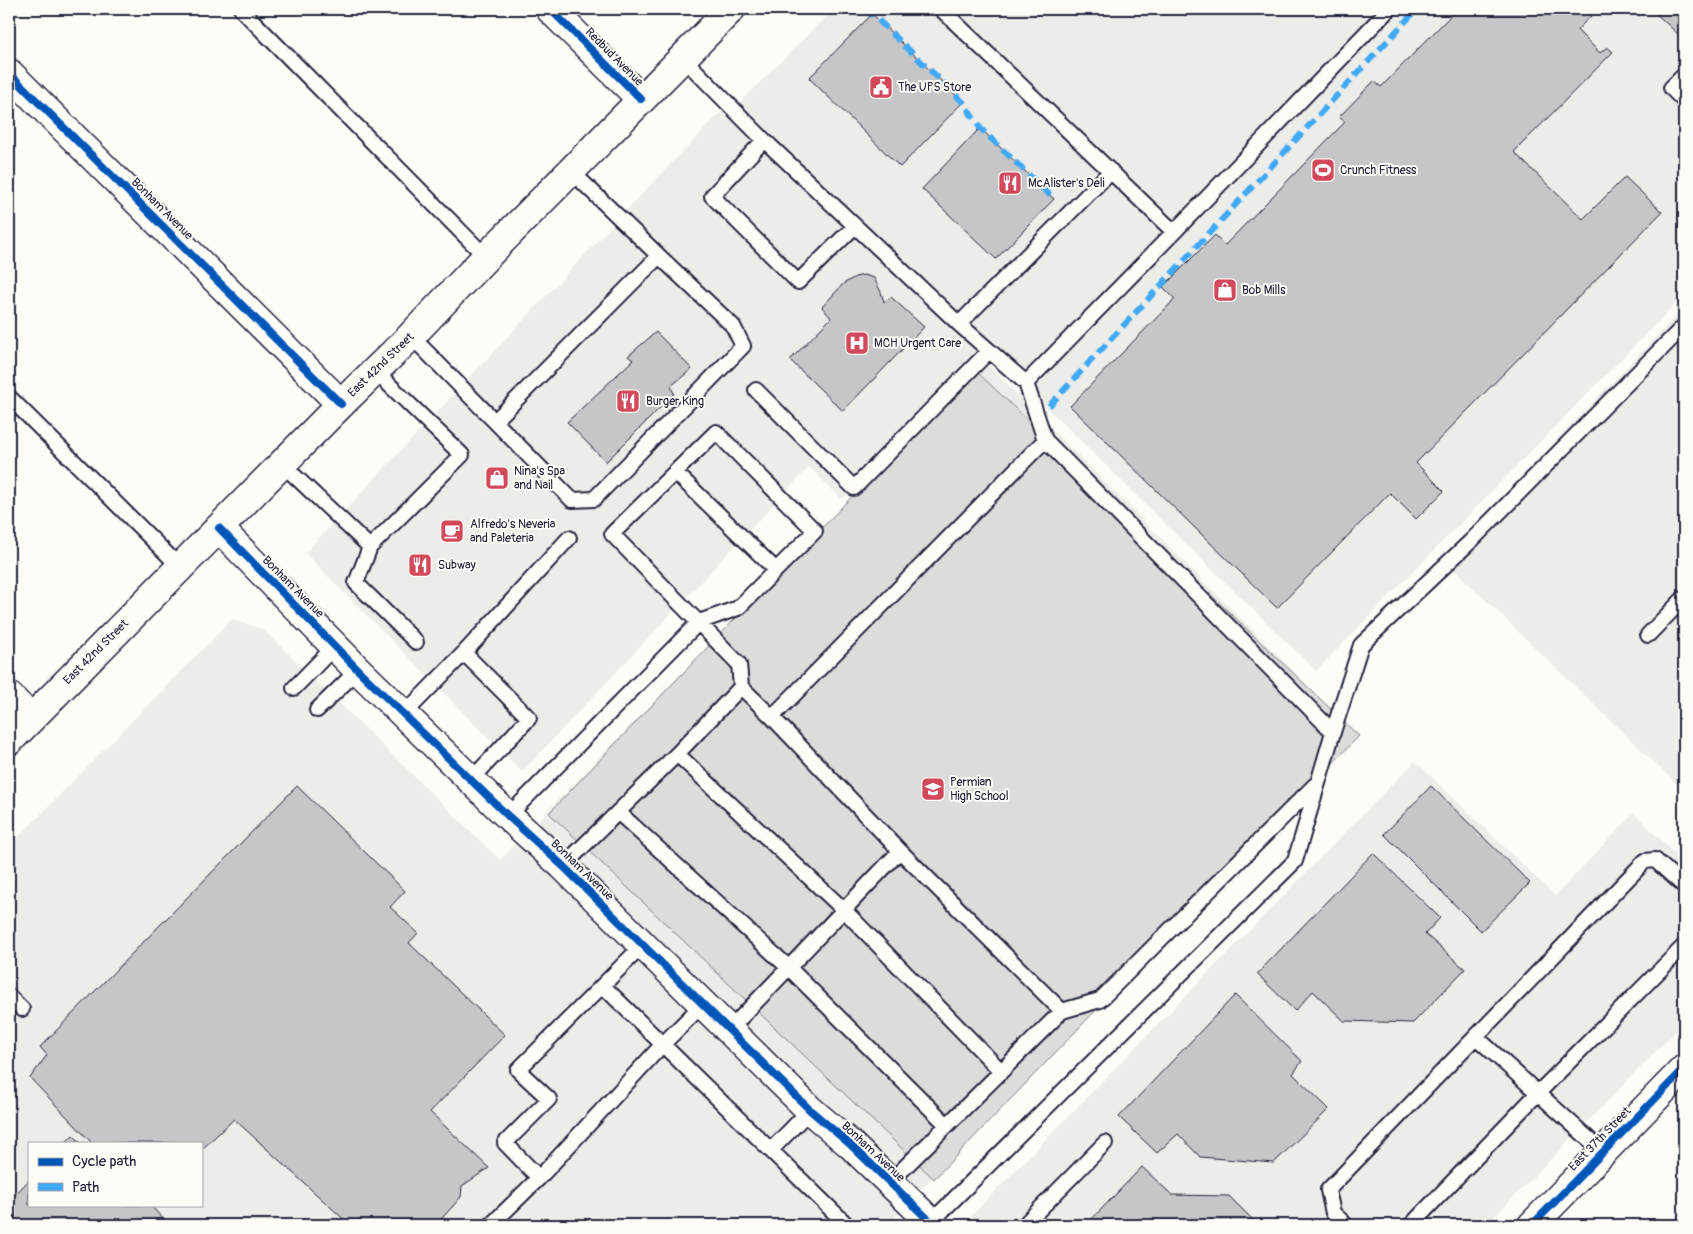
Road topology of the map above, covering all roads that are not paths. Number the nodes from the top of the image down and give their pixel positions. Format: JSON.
{"nodes":[{"id":1,"x":241,"y":9,"type":"edge"},
{"id":2,"x":550,"y":9,"type":"edge"},
{"id":3,"x":731,"y":9,"type":"edge"},
{"id":4,"x":941,"y":9,"type":"edge"},
{"id":5,"x":1389,"y":9,"type":"edge"},
{"id":6,"x":683,"y":58,"type":"junction"},
{"id":7,"x":9,"y":73,"type":"edge"},
{"id":8,"x":1684,"y":75,"type":"edge"},
{"id":9,"x":641,"y":100,"type":"junction"},
{"id":10,"x":1684,"y":101,"type":"edge"},
{"id":11,"x":764,"y":140,"type":"junction"},
{"id":12,"x":570,"y":171,"type":"junction"},
{"id":13,"x":1110,"y":171,"type":"junction"},
{"id":14,"x":855,"y":226,"type":"junction"},
{"id":15,"x":1174,"y":232,"type":"junction"},
{"id":16,"x":659,"y":256,"type":"junction"},
{"id":17,"x":486,"y":257,"type":"junction"},
{"id":18,"x":959,"y":324,"type":"junction"},
{"id":19,"x":1684,"y":326,"type":"edge"},
{"id":20,"x":411,"y":336,"type":"junction"},
{"id":21,"x":989,"y":351,"type":"junction"},
{"id":22,"x":375,"y":371,"type":"junction"},
{"id":23,"x":1026,"y":384,"type":"junction"},
{"id":24,"x":756,"y":390,"type":"dead end"},
{"id":25,"x":9,"y":397,"type":"edge"},
{"id":26,"x":341,"y":404,"type":"junction"},
{"id":27,"x":495,"y":421,"type":"junction"},
{"id":28,"x":1045,"y":440,"type":"junction"},
{"id":29,"x":282,"y":464,"type":"junction"},
{"id":30,"x":676,"y":473,"type":"junction"},
{"id":31,"x":218,"y":528,"type":"junction"},
{"id":32,"x":569,"y":538,"type":"dead end"},
{"id":33,"x":370,"y":547,"type":"junction"},
{"id":34,"x":180,"y":567,"type":"junction"},
{"id":35,"x":776,"y":570,"type":"junction"},
{"id":36,"x":1684,"y":598,"type":"edge"},
{"id":37,"x":699,"y":622,"type":"junction"},
{"id":38,"x":1648,"y":635,"type":"dead end"},
{"id":39,"x":416,"y":642,"type":"dead end"},
{"id":40,"x":335,"y":646,"type":"junction"},
{"id":41,"x":464,"y":653,"type":"junction"},
{"id":42,"x":358,"y":670,"type":"junction"},
{"id":43,"x":741,"y":687,"type":"junction"},
{"id":44,"x":294,"y":688,"type":"dead end"},
{"id":45,"x":9,"y":696,"type":"edge"},
{"id":46,"x":317,"y":710,"type":"dead end"},
{"id":47,"x":404,"y":714,"type":"junction"},
{"id":48,"x":772,"y":716,"type":"junction"},
{"id":49,"x":31,"y":718,"type":"junction"},
{"id":50,"x":1333,"y":732,"type":"junction"},
{"id":51,"x":9,"y":741,"type":"edge"},
{"id":52,"x":677,"y":754,"type":"junction"},
{"id":53,"x":471,"y":780,"type":"junction"},
{"id":54,"x":1318,"y":783,"type":"junction"},
{"id":55,"x":618,"y":812,"type":"junction"},
{"id":56,"x":508,"y":816,"type":"junction"},
{"id":57,"x":900,"y":851,"type":"junction"},
{"id":58,"x":563,"y":866,"type":"junction"},
{"id":59,"x":1684,"y":886,"type":"edge"},
{"id":60,"x":844,"y":909,"type":"junction"},
{"id":61,"x":643,"y":945,"type":"junction"},
{"id":62,"x":1684,"y":946,"type":"edge"},
{"id":63,"x":788,"y":967,"type":"junction"},
{"id":64,"x":603,"y":986,"type":"junction"},
{"id":65,"x":9,"y":996,"type":"edge"},
{"id":66,"x":703,"y":1004,"type":"junction"},
{"id":67,"x":22,"y":1009,"type":"dead end"},
{"id":68,"x":1062,"y":1011,"type":"junction"},
{"id":69,"x":730,"y":1029,"type":"junction"},
{"id":70,"x":1476,"y":1037,"type":"junction"},
{"id":71,"x":663,"y":1044,"type":"junction"},
{"id":72,"x":1001,"y":1071,"type":"junction"},
{"id":73,"x":1679,"y":1085,"type":"edge"},
{"id":74,"x":1538,"y":1093,"type":"junction"},
{"id":75,"x":810,"y":1110,"type":"junction"},
{"id":76,"x":948,"y":1125,"type":"junction"},
{"id":77,"x":1106,"y":1143,"type":"dead end"},
{"id":78,"x":771,"y":1150,"type":"junction"},
{"id":79,"x":1603,"y":1152,"type":"junction"},
{"id":80,"x":538,"y":1178,"type":"junction"},
{"id":81,"x":889,"y":1183,"type":"junction"},
{"id":82,"x":930,"y":1224,"type":"edge"},
{"id":83,"x":491,"y":1225,"type":"edge"},
{"id":84,"x":847,"y":1225,"type":"edge"},
{"id":85,"x":1024,"y":1225,"type":"edge"},
{"id":86,"x":1346,"y":1225,"type":"edge"},
{"id":87,"x":1411,"y":1225,"type":"edge"},
{"id":88,"x":1532,"y":1225,"type":"edge"}],
"edges":[{"from":1,"to":17,"type":"lane"},
{"from":2,"to":9,"type":"main road","name":"Redbud Avenue"},
{"from":3,"to":6,"type":"main road","name":"East 42nd Street"},
{"from":4,"to":13,"type":"lane"},
{"from":5,"to":15,"type":"lane"},
{"from":6,"to":9,"type":"main road","name":"East 42nd Street"},
{"from":6,"to":11,"type":"lane"},
{"from":7,"to":26,"type":"main road","name":"Bonham Avenue"},
{"from":8,"to":10,"type":"lane"},
{"from":9,"to":12,"type":"main road","name":"East 42nd Street"},
{"from":11,"to":14,"type":"lane"},
{"from":11,"to":14,"type":"lane"},
{"from":12,"to":16,"type":"lane"},
{"from":12,"to":17,"type":"main road","name":"East 42nd Street"},
{"from":13,"to":15,"type":"lane"},
{"from":13,"to":18,"type":"lane"},
{"from":14,"to":18,"type":"lane"},
{"from":15,"to":23,"type":"lane"},
{"from":16,"to":27,"type":"lane"},
{"from":16,"to":27,"type":"lane"},
{"from":17,"to":20,"type":"main road","name":"East 42nd Street"},
{"from":18,"to":21,"type":"lane"},
{"from":19,"to":50,"type":"lane"},
{"from":20,"to":22,"type":"main road","name":"East 42nd Street"},
{"from":20,"to":27,"type":"lane"},
{"from":21,"to":23,"type":"lane"},
{"from":21,"to":24,"type":"lane"},
{"from":22,"to":26,"type":"main road","name":"East 42nd Street"},
{"from":22,"to":33,"type":"lane"},
{"from":23,"to":28,"type":"lane"},
{"from":25,"to":34,"type":"lane"},
{"from":26,"to":29,"type":"main road","name":"East 42nd Street"},
{"from":28,"to":48,"type":"lane"},
{"from":28,"to":50,"type":"lane"},
{"from":29,"to":31,"type":"main road","name":"East 42nd Street"},
{"from":29,"to":33,"type":"lane"},
{"from":30,"to":35,"type":"lane"},
{"from":30,"to":35,"type":"lane"},
{"from":30,"to":37,"type":"lane"},
{"from":31,"to":34,"type":"main road","name":"East 42nd Street"},
{"from":31,"to":40,"type":"main road","name":"Bonham Avenue"},
{"from":32,"to":41,"type":"lane"},
{"from":33,"to":39,"type":"lane"},
{"from":34,"to":49,"type":"main road","name":"East 42nd Street"},
{"from":35,"to":37,"type":"lane"},
{"from":36,"to":38,"type":"lane"},
{"from":37,"to":43,"type":"lane"},
{"from":37,"to":56,"type":"lane"},
{"from":40,"to":42,"type":"main road","name":"Bonham Avenue"},
{"from":40,"to":44,"type":"lane"},
{"from":41,"to":47,"type":"lane"},
{"from":41,"to":53,"type":"lane"},
{"from":42,"to":46,"type":"lane"},
{"from":42,"to":47,"type":"main road","name":"Bonham Avenue"},
{"from":43,"to":48,"type":"lane"},
{"from":43,"to":52,"type":"lane"},
{"from":45,"to":49,"type":"main road"},
{"from":47,"to":53,"type":"main road","name":"Bonham Avenue"},
{"from":48,"to":57,"type":"lane"},
{"from":49,"to":51,"type":"main road","name":"East 42nd Street"},
{"from":50,"to":54,"type":"lane"},
{"from":52,"to":55,"type":"lane"},
{"from":52,"to":60,"type":"lane"},
{"from":53,"to":56,"type":"main road","name":"Bonham Avenue"},
{"from":54,"to":68,"type":"lane"},
{"from":54,"to":82,"type":"lane"},
{"from":55,"to":58,"type":"lane"},
{"from":55,"to":63,"type":"lane"},
{"from":56,"to":58,"type":"main road","name":"Bonham Avenue"},
{"from":57,"to":60,"type":"lane"},
{"from":57,"to":68,"type":"lane"},
{"from":58,"to":61,"type":"main road","name":"Bonham Avenue"},
{"from":59,"to":70,"type":"lane"},
{"from":60,"to":63,"type":"lane"},
{"from":60,"to":72,"type":"lane"},
{"from":61,"to":64,"type":"lane"},
{"from":61,"to":66,"type":"main road","name":"Bonham Avenue"},
{"from":62,"to":74,"type":"lane"},
{"from":63,"to":69,"type":"lane"},
{"from":63,"to":76,"type":"lane"},
{"from":64,"to":71,"type":"lane"},
{"from":64,"to":80,"type":"lane"},
{"from":65,"to":67,"type":"lane"},
{"from":66,"to":69,"type":"main road","name":"Bonham Avenue"},
{"from":66,"to":71,"type":"lane"},
{"from":68,"to":72,"type":"lane"},
{"from":69,"to":75,"type":"main road","name":"Bonham Avenue"},
{"from":70,"to":74,"type":"lane"},
{"from":70,"to":86,"type":"lane"},
{"from":71,"to":78,"type":"lane"},
{"from":71,"to":80,"type":"lane"},
{"from":72,"to":76,"type":"lane"},
{"from":73,"to":79,"type":"main road","name":"East 37th Street"},
{"from":74,"to":79,"type":"lane"},
{"from":74,"to":87,"type":"lane"},
{"from":75,"to":78,"type":"lane"},
{"from":75,"to":81,"type":"main road","name":"Bonham Avenue"},
{"from":76,"to":81,"type":"lane"},
{"from":77,"to":85,"type":"lane"},
{"from":78,"to":84,"type":"lane"},
{"from":79,"to":88,"type":"main road","name":"East 37th Street"},
{"from":80,"to":83,"type":"lane"},
{"from":81,"to":82,"type":"main road","name":"Bonham Avenue"}]}
